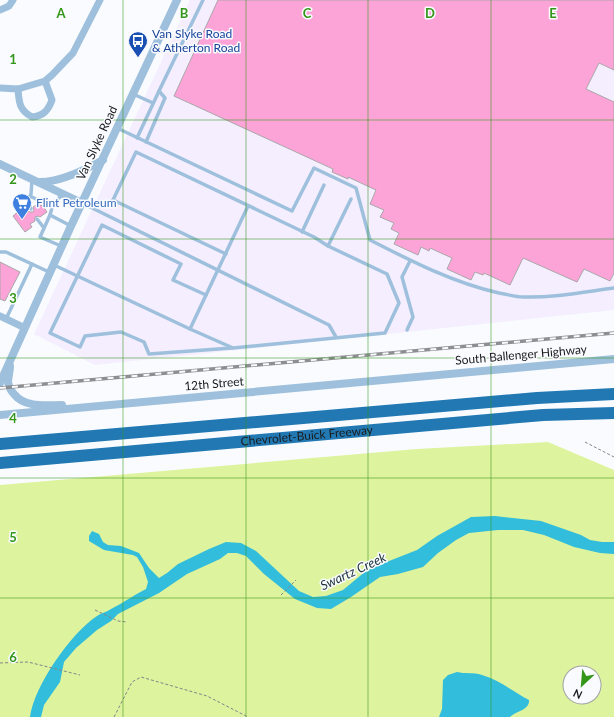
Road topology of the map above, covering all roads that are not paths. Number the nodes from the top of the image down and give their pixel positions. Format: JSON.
{"nodes":[{"id":1,"x":13,"y":0,"type":"edge"},
{"id":2,"x":100,"y":0,"type":"edge"},
{"id":3,"x":177,"y":0,"type":"edge"},
{"id":4,"x":203,"y":0,"type":"edge"},
{"id":5,"x":0,"y":10,"type":"edge"},
{"id":6,"x":45,"y":81,"type":"junction"},
{"id":7,"x":0,"y":88,"type":"edge"},
{"id":8,"x":18,"y":89,"type":"junction"},
{"id":9,"x":159,"y":91,"type":"junction"},
{"id":10,"x":134,"y":94,"type":"junction"},
{"id":11,"x":153,"y":103,"type":"junction"},
{"id":12,"x":117,"y":128,"type":"junction"},
{"id":13,"x":137,"y":138,"type":"junction"},
{"id":14,"x":146,"y":142,"type":"junction"},
{"id":15,"x":102,"y":160,"type":"junction"},
{"id":16,"x":0,"y":164,"type":"edge"},
{"id":17,"x":35,"y":181,"type":"junction"},
{"id":18,"x":324,"y":185,"type":"dead end"},
{"id":19,"x":63,"y":194,"type":"junction"},
{"id":20,"x":30,"y":196,"type":"junction"},
{"id":21,"x":351,"y":199,"type":"dead end"},
{"id":22,"x":82,"y":204,"type":"junction"},
{"id":23,"x":248,"y":206,"type":"junction"},
{"id":24,"x":52,"y":207,"type":"junction"},
{"id":25,"x":31,"y":209,"type":"dead end"},
{"id":26,"x":50,"y":215,"type":"junction"},
{"id":27,"x":37,"y":219,"type":"dead end"},
{"id":28,"x":71,"y":226,"type":"junction"},
{"id":29,"x":44,"y":228,"type":"junction"},
{"id":30,"x":302,"y":232,"type":"junction"},
{"id":31,"x":62,"y":246,"type":"junction"},
{"id":32,"x":328,"y":246,"type":"junction"},
{"id":33,"x":0,"y":252,"type":"edge"},
{"id":34,"x":226,"y":254,"type":"junction"},
{"id":35,"x":410,"y":261,"type":"junction"},
{"id":36,"x":32,"y":264,"type":"junction"},
{"id":37,"x":52,"y":269,"type":"junction"},
{"id":38,"x":218,"y":270,"type":"junction"},
{"id":39,"x":77,"y":276,"type":"junction"},
{"id":40,"x":614,"y":288,"type":"edge"},
{"id":41,"x":206,"y":295,"type":"junction"},
{"id":42,"x":3,"y":317,"type":"edge"},
{"id":43,"x":26,"y":328,"type":"junction"},
{"id":44,"x":190,"y":329,"type":"junction"},
{"id":45,"x":407,"y":330,"type":"dead end"},
{"id":46,"x":336,"y":337,"type":"junction"},
{"id":47,"x":233,"y":348,"type":"junction"},
{"id":48,"x":614,"y":359,"type":"edge"},
{"id":49,"x":11,"y":360,"type":"junction"},
{"id":50,"x":0,"y":370,"type":"edge"},
{"id":51,"x":431,"y":376,"type":"joint"},
{"id":52,"x":0,"y":383,"type":"edge"},
{"id":53,"x":614,"y":394,"type":"edge"},
{"id":54,"x":109,"y":406,"type":"junction"},
{"id":55,"x":614,"y":413,"type":"edge"},
{"id":56,"x":0,"y":415,"type":"edge"},
{"id":57,"x":0,"y":444,"type":"edge"},
{"id":58,"x":0,"y":463,"type":"edge"}],
"edges":[{"from":1,"to":5,"type":"street"},
{"from":2,"to":6,"type":"street"},
{"from":3,"to":10,"type":"street","name":"Van Slyke Road"},
{"from":4,"to":9,"type":"lane"},
{"from":6,"to":8,"type":"street"},
{"from":6,"to":8,"type":"street"},
{"from":7,"to":8,"type":"street"},
{"from":9,"to":11,"type":"lane"},
{"from":9,"to":14,"type":"lane"},
{"from":10,"to":11,"type":"lane"},
{"from":10,"to":12,"type":"street","name":"Van Slyke Road"},
{"from":11,"to":13,"type":"lane"},
{"from":12,"to":13,"type":"lane"},
{"from":12,"to":15,"type":"street","name":"Van Slyke Road"},
{"from":13,"to":14,"type":"lane"},
{"from":14,"to":35,"type":"lane"},
{"from":15,"to":17,"type":"street"},
{"from":15,"to":22,"type":"street","name":"Van Slyke Road"},
{"from":16,"to":17,"type":"street"},
{"from":17,"to":19,"type":"street"},
{"from":17,"to":20,"type":"lane"},
{"from":18,"to":30,"type":"lane"},
{"from":19,"to":22,"type":"street"},
{"from":19,"to":24,"type":"lane"},
{"from":20,"to":24,"type":"lane"},
{"from":20,"to":25,"type":"lane"},
{"from":21,"to":32,"type":"lane"},
{"from":22,"to":28,"type":"street","name":"Van Slyke Road"},
{"from":22,"to":38,"type":"lane"},
{"from":23,"to":30,"type":"lane"},
{"from":23,"to":34,"type":"lane"},
{"from":23,"to":34,"type":"lane"},
{"from":24,"to":26,"type":"lane"},
{"from":26,"to":28,"type":"lane"},
{"from":26,"to":29,"type":"lane"},
{"from":27,"to":29,"type":"lane"},
{"from":28,"to":31,"type":"street","name":"Van Slyke Road"},
{"from":29,"to":31,"type":"lane"},
{"from":30,"to":32,"type":"lane"},
{"from":31,"to":37,"type":"street","name":"Van Slyke Road"},
{"from":32,"to":46,"type":"lane"},
{"from":33,"to":36,"type":"lane"},
{"from":34,"to":38,"type":"lane"},
{"from":35,"to":40,"type":"lane"},
{"from":35,"to":45,"type":"lane"},
{"from":36,"to":37,"type":"lane"},
{"from":36,"to":42,"type":"lane"},
{"from":37,"to":39,"type":"lane"},
{"from":37,"to":43,"type":"street","name":"Van Slyke Road"},
{"from":38,"to":41,"type":"lane"},
{"from":38,"to":46,"type":"lane"},
{"from":39,"to":41,"type":"lane"},
{"from":39,"to":44,"type":"lane"},
{"from":39,"to":47,"type":"lane"},
{"from":41,"to":44,"type":"lane"},
{"from":42,"to":43,"type":"street"},
{"from":43,"to":49,"type":"street","name":"Van Slyke Road"},
{"from":44,"to":47,"type":"lane"},
{"from":46,"to":47,"type":"lane"},
{"from":48,"to":51,"type":"street","name":"South Ballenger Highway"},
{"from":49,"to":50,"type":"street"},
{"from":49,"to":52,"type":"street","name":"Van Slyke Road"},
{"from":49,"to":54,"type":"street"},
{"from":51,"to":54,"type":"street","name":"12th Street"},
{"from":53,"to":57,"type":"highway","name":"Chevrolet-Buick Freeway"},
{"from":54,"to":56,"type":"street","name":"12th Street"},
{"from":55,"to":58,"type":"highway","name":"Chevrolet-Buick Freeway"}]}
